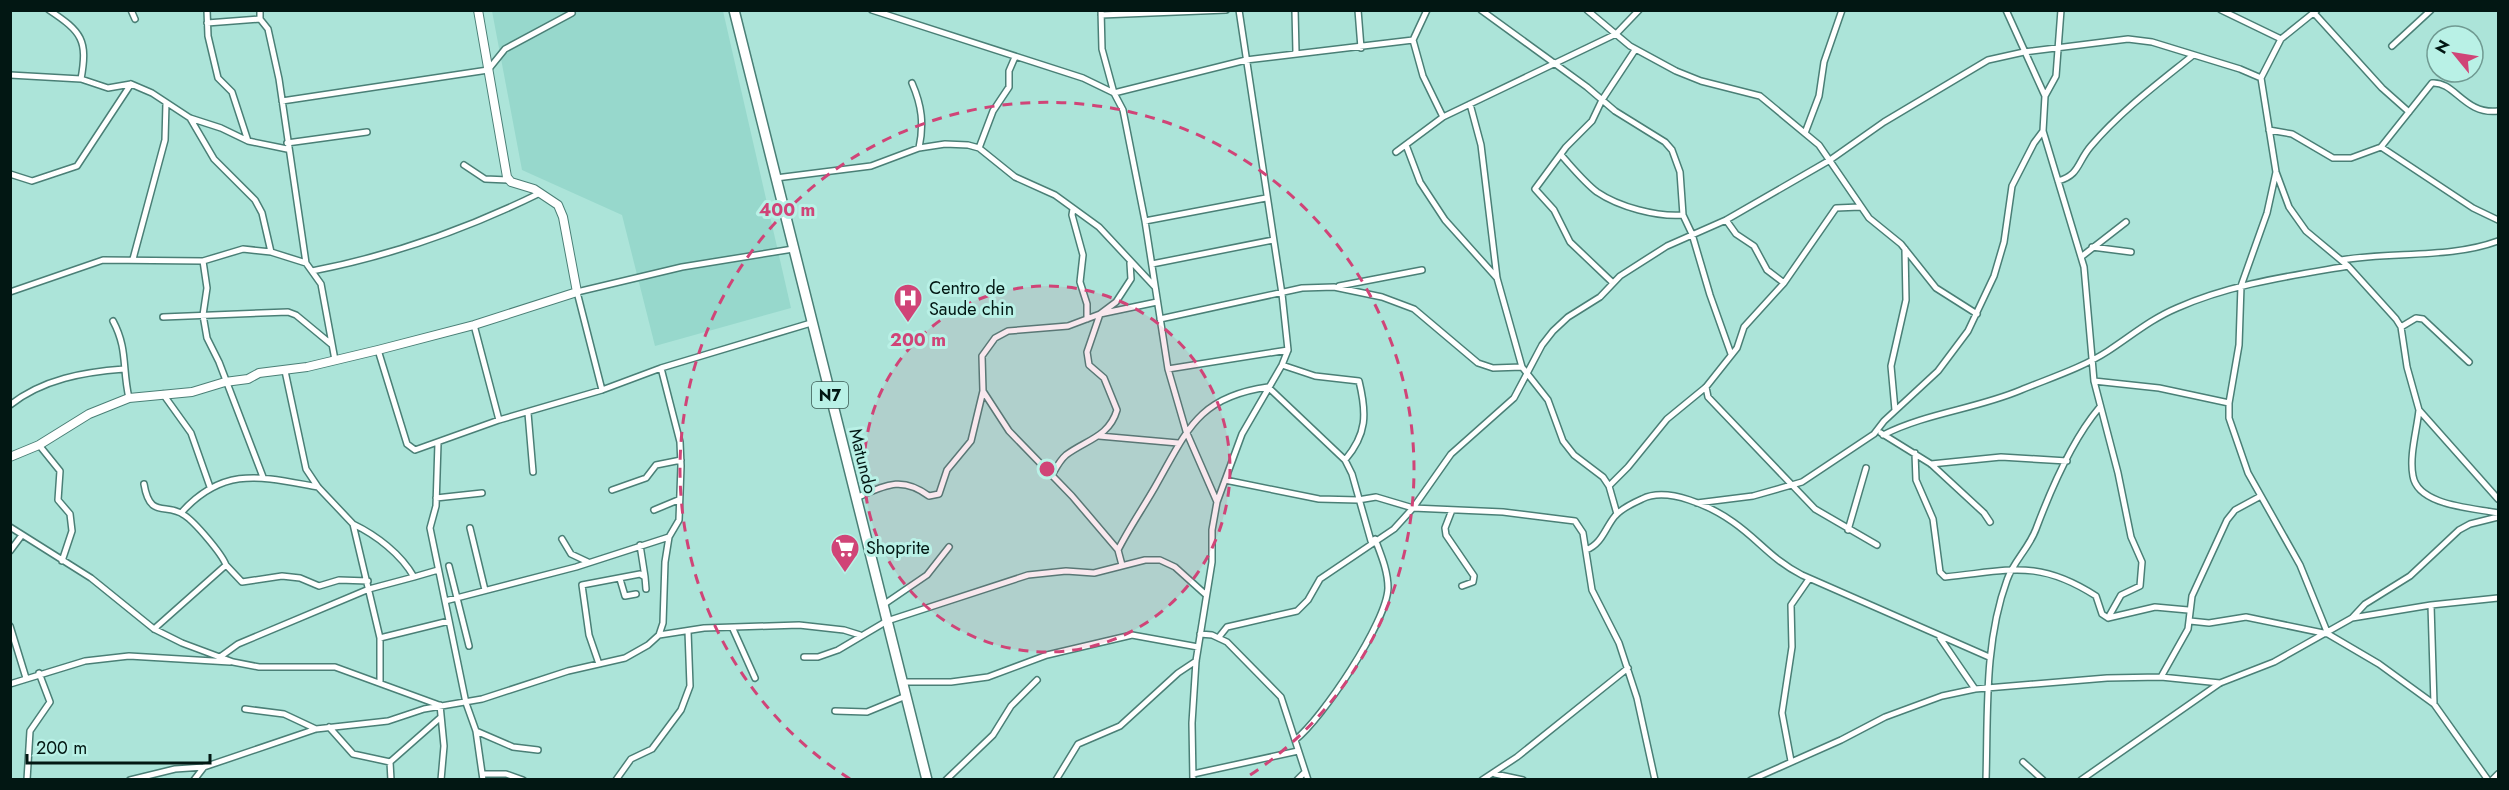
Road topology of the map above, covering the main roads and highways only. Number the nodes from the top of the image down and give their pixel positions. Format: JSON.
{"nodes":[{"id":1,"x":734,"y":10,"type":"edge"},
{"id":2,"x":927,"y":780,"type":"edge"}],
"edges":[{"from":1,"to":2,"type":"main road","name":"Matundo","number":"N7"}]}
